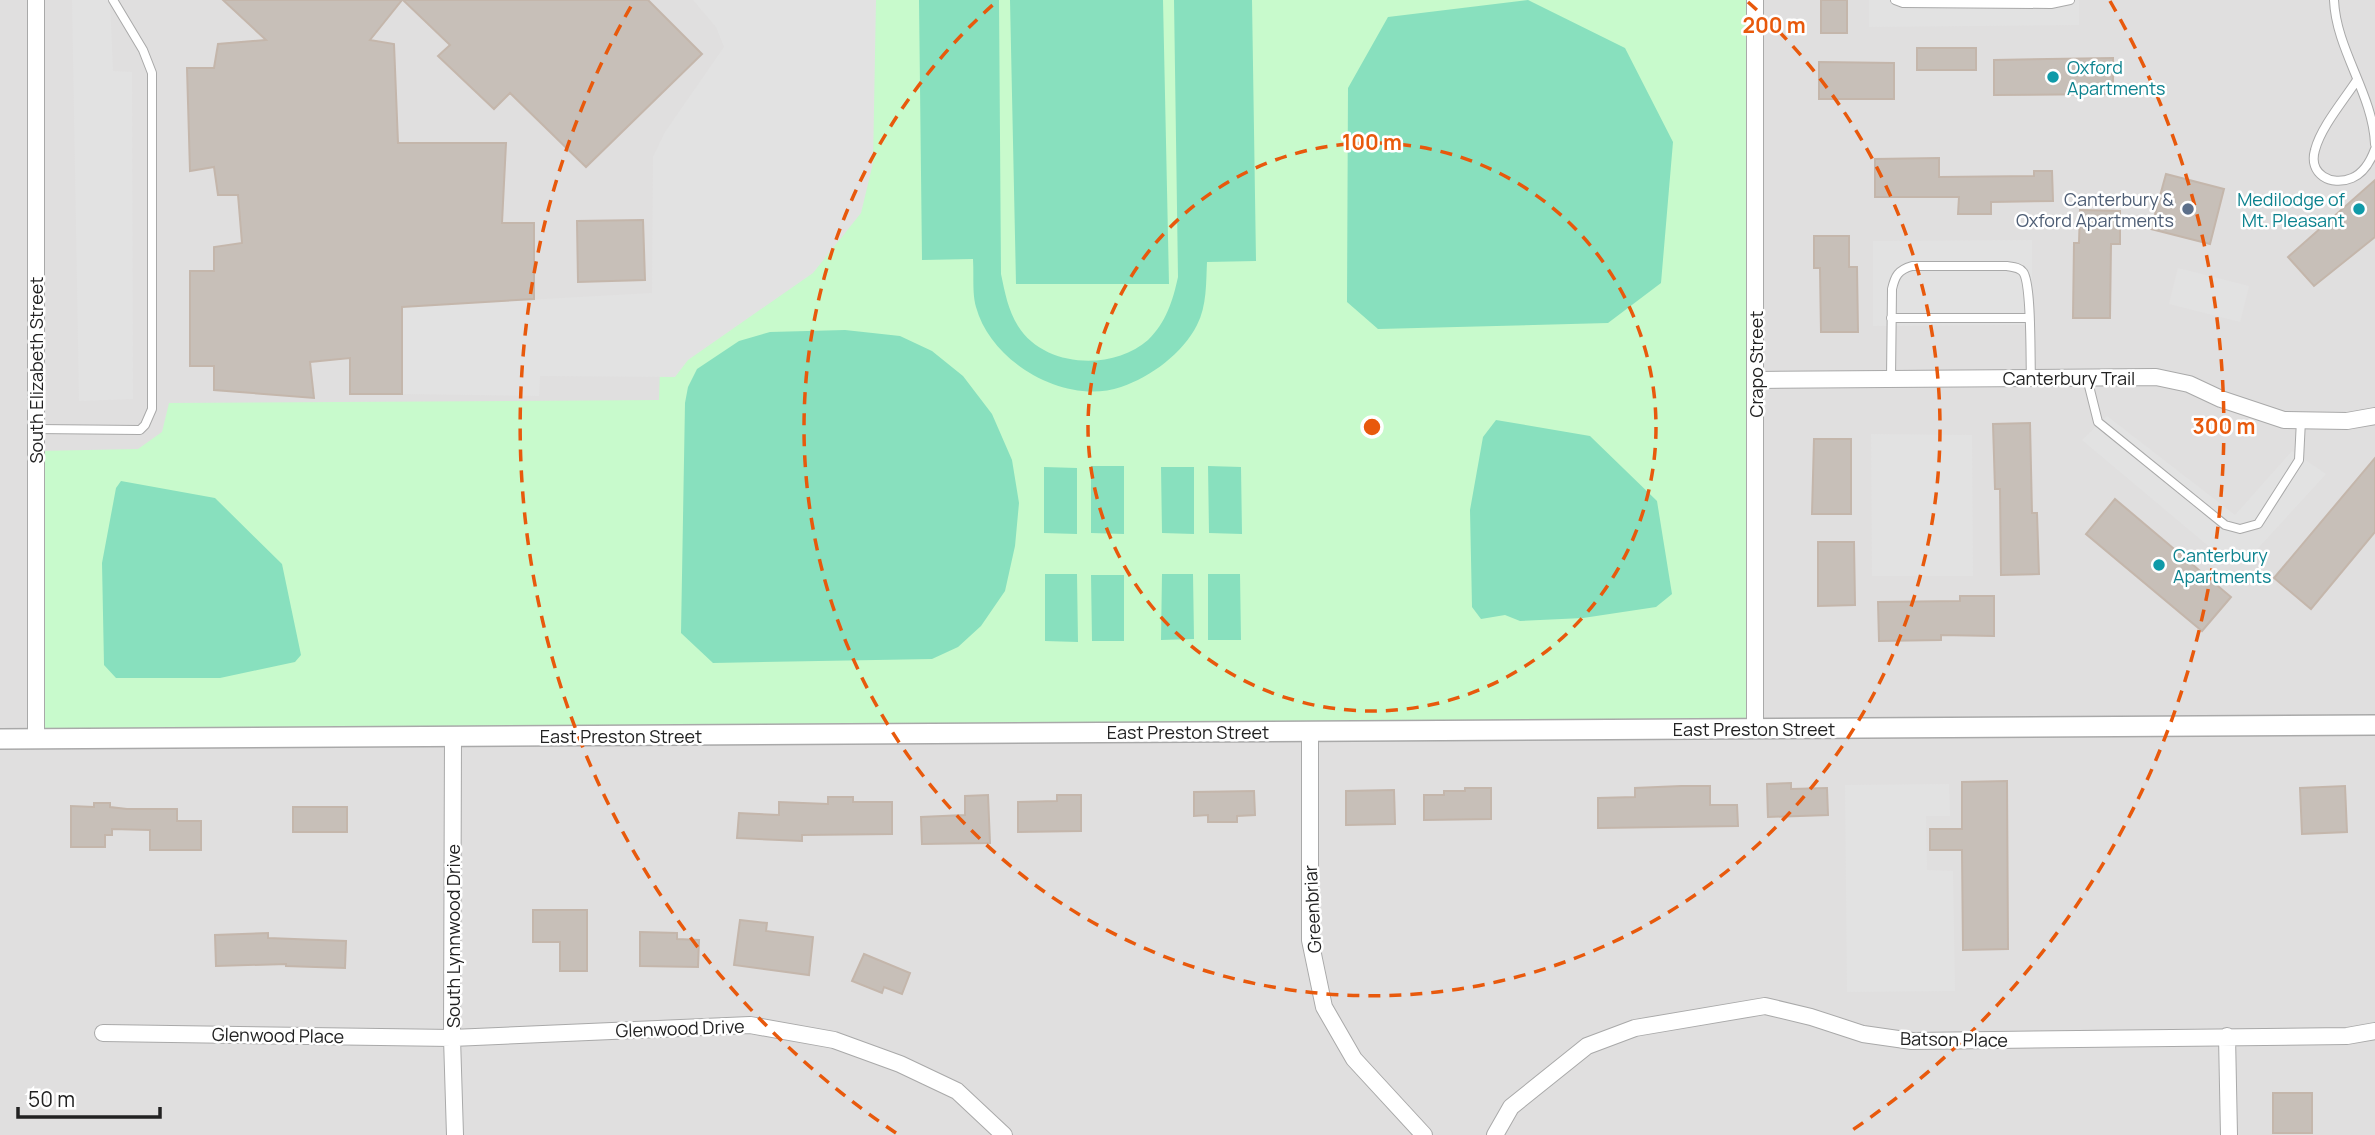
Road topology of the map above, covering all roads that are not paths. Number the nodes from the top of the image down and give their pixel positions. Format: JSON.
{"nodes":[{"id":1,"x":36,"y":0,"type":"edge"},
{"id":2,"x":113,"y":0,"type":"edge"},
{"id":3,"x":1755,"y":0,"type":"edge"},
{"id":4,"x":1895,"y":0,"type":"edge"},
{"id":5,"x":2070,"y":0,"type":"edge"},
{"id":6,"x":2334,"y":0,"type":"edge"},
{"id":7,"x":2357,"y":80,"type":"junction"},
{"id":8,"x":2375,"y":146,"type":"edge"},
{"id":9,"x":1891,"y":318,"type":"junction"},
{"id":10,"x":2029,"y":318,"type":"junction"},
{"id":11,"x":2031,"y":378,"type":"junction"},
{"id":12,"x":2087,"y":378,"type":"junction"},
{"id":13,"x":1891,"y":379,"type":"junction"},
{"id":14,"x":1756,"y":380,"type":"junction"},
{"id":15,"x":2375,"y":416,"type":"edge"},
{"id":16,"x":2301,"y":420,"type":"junction"},
{"id":17,"x":36,"y":429,"type":"junction"},
{"id":18,"x":2375,"y":725,"type":"edge"},
{"id":19,"x":1755,"y":728,"type":"junction"},
{"id":20,"x":1310,"y":731,"type":"junction"},
{"id":21,"x":453,"y":737,"type":"junction"},
{"id":22,"x":0,"y":739,"type":"edge"},
{"id":23,"x":36,"y":739,"type":"junction"},
{"id":24,"x":2375,"y":1031,"type":"edge"},
{"id":25,"x":103,"y":1033,"type":"dead end"},
{"id":26,"x":2227,"y":1036,"type":"junction"},
{"id":27,"x":452,"y":1038,"type":"junction"},
{"id":28,"x":455,"y":1135,"type":"edge"},
{"id":29,"x":1004,"y":1135,"type":"edge"},
{"id":30,"x":1424,"y":1135,"type":"edge"},
{"id":31,"x":1494,"y":1135,"type":"edge"},
{"id":32,"x":2229,"y":1135,"type":"edge"}],
"edges":[{"from":1,"to":17,"type":"street","name":"South Elizabeth Street"},
{"from":2,"to":17,"type":"lane"},
{"from":3,"to":14,"type":"street","name":"Crapo Street"},
{"from":4,"to":5,"type":"lane"},
{"from":6,"to":7,"type":"lane"},
{"from":7,"to":8,"type":"lane"},
{"from":7,"to":8,"type":"lane"},
{"from":9,"to":10,"type":"lane"},
{"from":9,"to":10,"type":"lane"},
{"from":9,"to":13,"type":"lane"},
{"from":10,"to":11,"type":"lane"},
{"from":11,"to":12,"type":"street","name":"Canterbury Trail"},
{"from":11,"to":13,"type":"street","name":"Canterbury Trail"},
{"from":12,"to":16,"type":"street","name":"Canterbury Trail"},
{"from":12,"to":16,"type":"lane"},
{"from":13,"to":14,"type":"street","name":"Canterbury Trail"},
{"from":14,"to":19,"type":"street","name":"Crapo Street"},
{"from":15,"to":16,"type":"street","name":"Canterbury Trail"},
{"from":17,"to":23,"type":"street","name":"South Elizabeth Street"},
{"from":18,"to":19,"type":"street","name":"East Preston Street"},
{"from":19,"to":20,"type":"street","name":"East Preston Street"},
{"from":20,"to":21,"type":"street","name":"East Preston Street"},
{"from":20,"to":30,"type":"street","name":"Greenbriar"},
{"from":21,"to":23,"type":"street","name":"East Preston Street"},
{"from":21,"to":27,"type":"street","name":"South Lynnwood Drive"},
{"from":22,"to":23,"type":"street","name":"East Preston Street"},
{"from":24,"to":26,"type":"street","name":"Batson Place"},
{"from":25,"to":27,"type":"street","name":"Glenwood Place"},
{"from":26,"to":31,"type":"street","name":"Batson Place"},
{"from":26,"to":32,"type":"street"},
{"from":27,"to":28,"type":"street","name":"South Lynnwood Drive"},
{"from":27,"to":29,"type":"street","name":"Glenwood Drive"}]}
